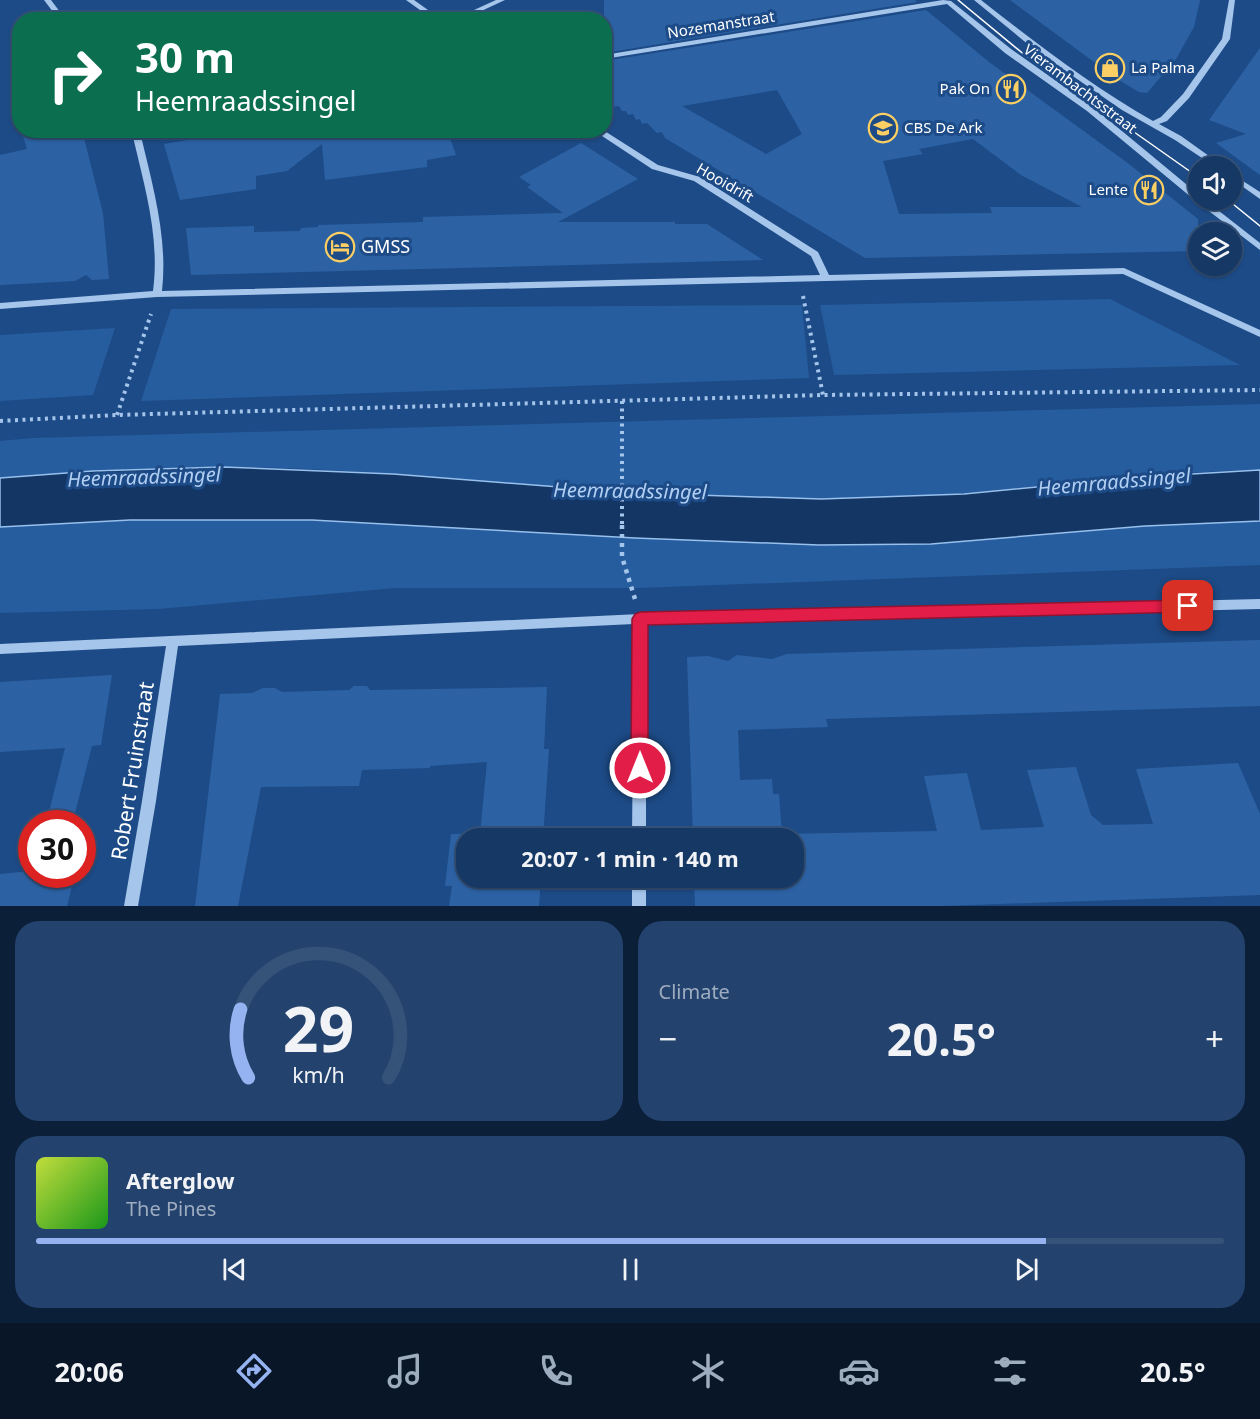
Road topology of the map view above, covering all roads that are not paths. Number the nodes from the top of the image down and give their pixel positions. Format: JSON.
{"nodes":[{"id":1,"x":47,"y":0,"type":"edge"},
{"id":2,"x":409,"y":0,"type":"edge"},
{"id":3,"x":502,"y":0,"type":"edge"},
{"id":4,"x":977,"y":0,"type":"edge"},
{"id":5,"x":1232,"y":0,"type":"edge"},
{"id":6,"x":948,"y":1,"type":"edge"},
{"id":7,"x":57,"y":12,"type":"edge"},
{"id":8,"x":427,"y":12,"type":"edge"},
{"id":9,"x":474,"y":12,"type":"edge"},
{"id":10,"x":612,"y":56,"type":"edge"},
{"id":11,"x":1154,"y":123,"type":"junction"},
{"id":12,"x":138,"y":138,"type":"edge"},
{"id":13,"x":610,"y":138,"type":"edge"},
{"id":14,"x":1203,"y":156,"type":"edge"},
{"id":15,"x":1242,"y":183,"type":"edge"},
{"id":16,"x":1188,"y":190,"type":"edge"},
{"id":17,"x":1260,"y":196,"type":"edge"},
{"id":18,"x":1213,"y":210,"type":"edge"},
{"id":19,"x":1260,"y":247,"type":"edge"},
{"id":20,"x":825,"y":277,"type":"junction"},
{"id":21,"x":157,"y":294,"type":"junction"},
{"id":22,"x":0,"y":306,"type":"edge"},
{"id":23,"x":1260,"y":334,"type":"edge"},
{"id":24,"x":1260,"y":604,"type":"edge"},
{"id":25,"x":640,"y":619,"type":"junction"},
{"id":26,"x":173,"y":641,"type":"junction"},
{"id":27,"x":0,"y":649,"type":"edge"},
{"id":28,"x":639,"y":828,"type":"edge"},
{"id":29,"x":639,"y":888,"type":"edge"},
{"id":30,"x":130,"y":906,"type":"edge"},
{"id":31,"x":639,"y":906,"type":"edge"}],
"edges":[{"from":1,"to":7,"type":"street"},
{"from":2,"to":8,"type":"street"},
{"from":3,"to":9,"type":"street"},
{"from":4,"to":11,"type":"street","name":"Vierambachtsstraat"},
{"from":5,"to":11,"type":"street"},
{"from":6,"to":10,"type":"street","name":"Nozemanstraat"},
{"from":6,"to":16,"type":"street","name":"Vierambachtsstraat"},
{"from":11,"to":14,"type":"street","name":"Vierambachtsstraat"},
{"from":12,"to":21,"type":"street"},
{"from":13,"to":20,"type":"street","name":"Hooidrift"},
{"from":15,"to":17,"type":"street"},
{"from":18,"to":19,"type":"street","name":"Vierambachtsstraat"},
{"from":20,"to":21,"type":"street"},
{"from":20,"to":23,"type":"street"},
{"from":21,"to":22,"type":"street"},
{"from":24,"to":25,"type":"street"},
{"from":25,"to":26,"type":"street"},
{"from":25,"to":28,"type":"street"},
{"from":26,"to":27,"type":"street"},
{"from":26,"to":30,"type":"street","name":"Robert Fruinstraat"},
{"from":29,"to":31,"type":"street"}]}
